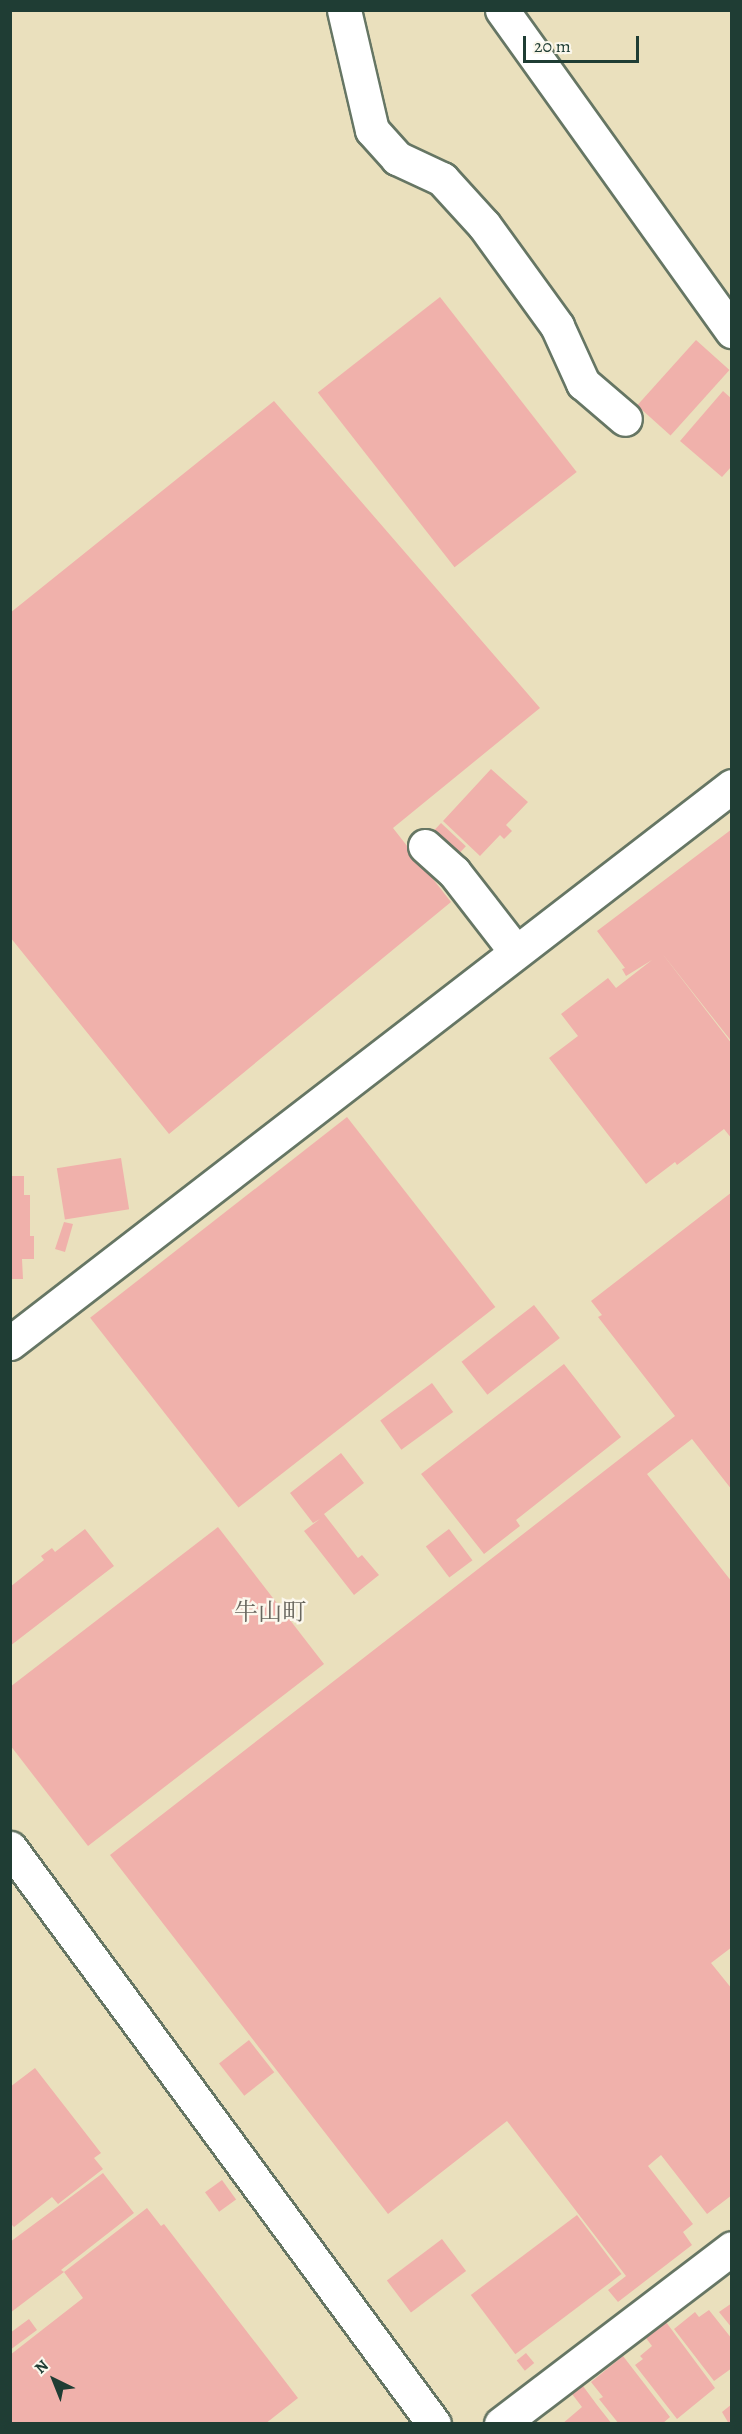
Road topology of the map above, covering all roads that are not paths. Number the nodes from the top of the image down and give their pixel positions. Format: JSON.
{"nodes":[{"id":1,"x":344,"y":10,"type":"edge"},
{"id":2,"x":502,"y":10,"type":"edge"},
{"id":3,"x":726,"y":312,"type":"edge"},
{"id":4,"x":625,"y":419,"type":"dead end"},
{"id":5,"x":732,"y":786,"type":"edge"},
{"id":6,"x":425,"y":846,"type":"dead end"},
{"id":7,"x":516,"y":952,"type":"junction"},
{"id":8,"x":10,"y":1343,"type":"edge"},
{"id":9,"x":10,"y":1848,"type":"edge"},
{"id":10,"x":732,"y":2248,"type":"edge"},
{"id":11,"x":434,"y":2424,"type":"edge"},
{"id":12,"x":501,"y":2424,"type":"edge"}],
"edges":[{"from":1,"to":4,"type":"street"},
{"from":2,"to":3,"type":"street"},
{"from":5,"to":7,"type":"street"},
{"from":6,"to":7,"type":"street"},
{"from":7,"to":8,"type":"street"},
{"from":9,"to":11,"type":"street"},
{"from":10,"to":12,"type":"street"}]}
